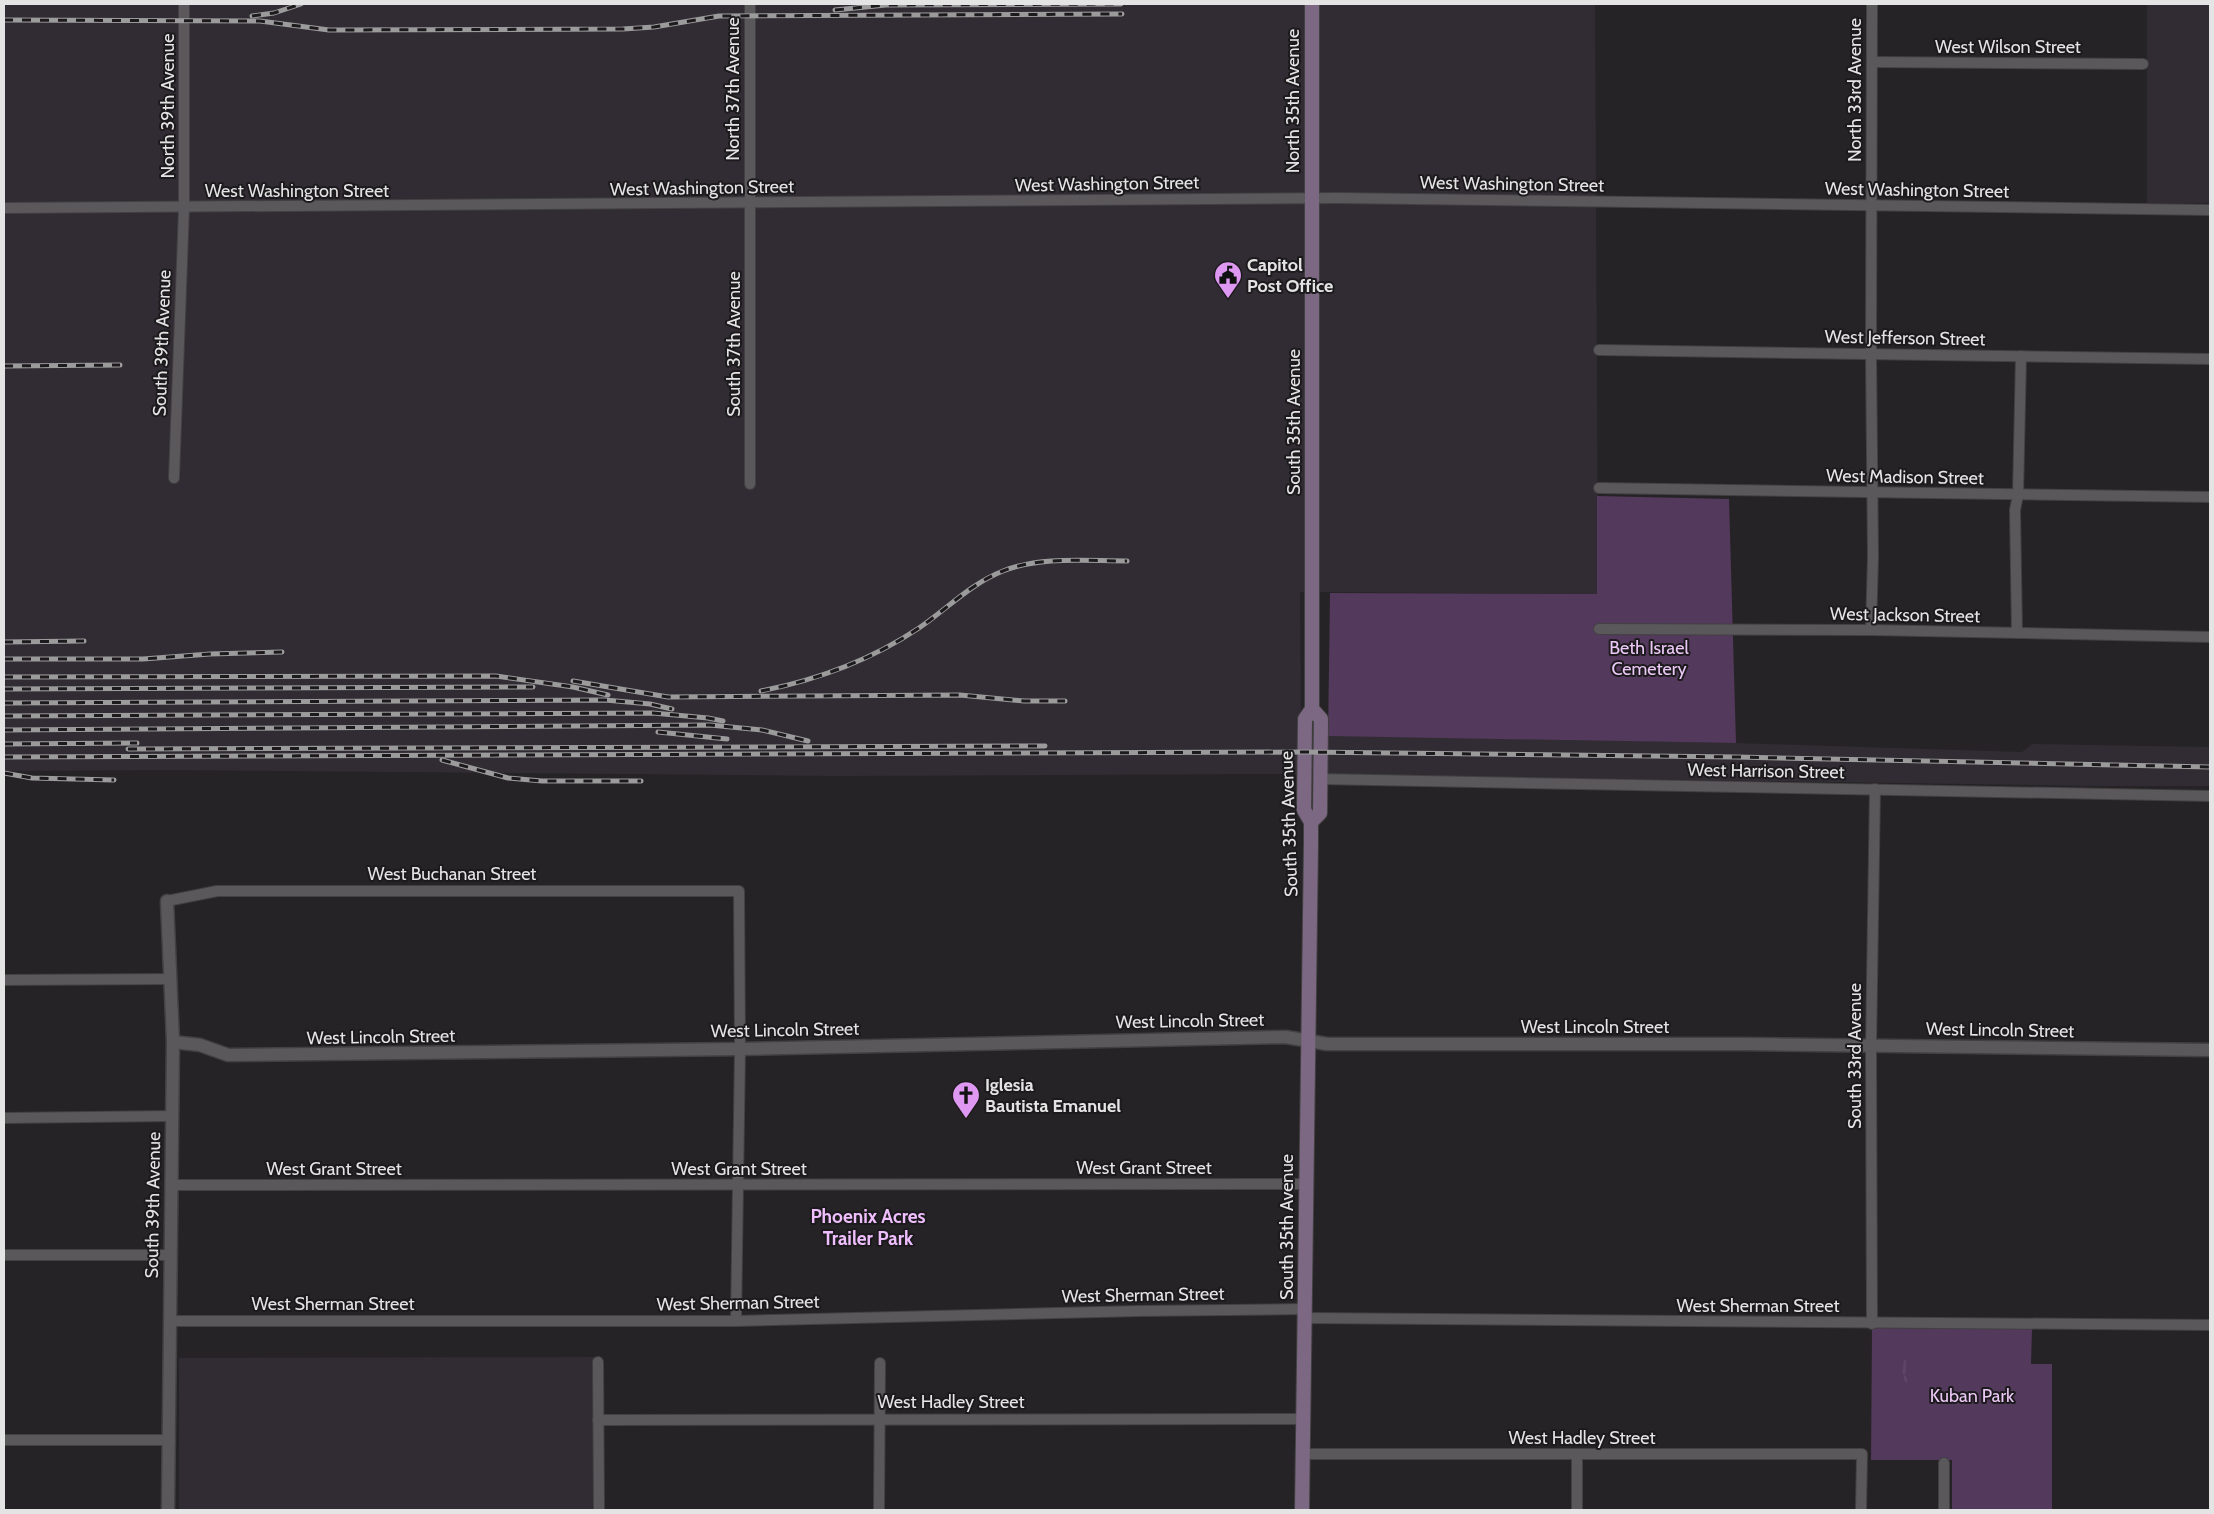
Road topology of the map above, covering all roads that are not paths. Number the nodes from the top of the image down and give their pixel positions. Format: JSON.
{"nodes":[{"id":1,"x":184,"y":4,"type":"edge"},
{"id":2,"x":750,"y":4,"type":"edge"},
{"id":3,"x":1312,"y":4,"type":"edge"},
{"id":4,"x":1872,"y":4,"type":"edge"},
{"id":5,"x":1872,"y":62,"type":"junction"},
{"id":6,"x":2143,"y":64,"type":"dead end"},
{"id":7,"x":1312,"y":198,"type":"junction"},
{"id":8,"x":749,"y":204,"type":"junction"},
{"id":9,"x":1871,"y":206,"type":"junction"},
{"id":10,"x":4,"y":208,"type":"edge"},
{"id":11,"x":184,"y":208,"type":"junction"},
{"id":12,"x":2210,"y":210,"type":"edge"},
{"id":13,"x":1599,"y":350,"type":"dead end"},
{"id":14,"x":1871,"y":354,"type":"junction"},
{"id":15,"x":2021,"y":356,"type":"junction"},
{"id":16,"x":2210,"y":359,"type":"edge"},
{"id":17,"x":174,"y":478,"type":"dead end"},
{"id":18,"x":750,"y":484,"type":"dead end"},
{"id":19,"x":1599,"y":488,"type":"dead end"},
{"id":20,"x":1873,"y":492,"type":"junction"},
{"id":21,"x":2018,"y":495,"type":"junction"},
{"id":22,"x":2210,"y":498,"type":"edge"},
{"id":23,"x":1599,"y":629,"type":"dead end"},
{"id":24,"x":1871,"y":630,"type":"junction"},
{"id":25,"x":2017,"y":633,"type":"junction"},
{"id":26,"x":2210,"y":637,"type":"edge"},
{"id":27,"x":1312,"y":709,"type":"junction"},
{"id":28,"x":1320,"y":779,"type":"junction"},
{"id":29,"x":1875,"y":789,"type":"junction"},
{"id":30,"x":2210,"y":796,"type":"edge"},
{"id":31,"x":1311,"y":822,"type":"junction"},
{"id":32,"x":167,"y":901,"type":"joint"},
{"id":33,"x":171,"y":979,"type":"junction"},
{"id":34,"x":4,"y":980,"type":"edge"},
{"id":35,"x":1308,"y":1041,"type":"junction"},
{"id":36,"x":173,"y":1042,"type":"junction"},
{"id":37,"x":1871,"y":1047,"type":"junction"},
{"id":38,"x":740,"y":1049,"type":"junction"},
{"id":39,"x":2210,"y":1050,"type":"edge"},
{"id":40,"x":172,"y":1116,"type":"junction"},
{"id":41,"x":4,"y":1118,"type":"edge"},
{"id":42,"x":1307,"y":1184,"type":"junction"},
{"id":43,"x":738,"y":1185,"type":"junction"},
{"id":44,"x":171,"y":1186,"type":"junction"},
{"id":45,"x":4,"y":1255,"type":"edge"},
{"id":46,"x":170,"y":1255,"type":"junction"},
{"id":47,"x":1305,"y":1314,"type":"junction"},
{"id":48,"x":170,"y":1321,"type":"junction"},
{"id":49,"x":736,"y":1321,"type":"junction"},
{"id":50,"x":1872,"y":1324,"type":"junction"},
{"id":51,"x":2210,"y":1326,"type":"edge"},
{"id":52,"x":598,"y":1362,"type":"dead end"},
{"id":53,"x":880,"y":1363,"type":"dead end"},
{"id":54,"x":880,"y":1418,"type":"junction"},
{"id":55,"x":1304,"y":1419,"type":"junction"},
{"id":56,"x":598,"y":1420,"type":"junction"},
{"id":57,"x":4,"y":1440,"type":"edge"},
{"id":58,"x":170,"y":1440,"type":"junction"},
{"id":59,"x":1302,"y":1454,"type":"junction"},
{"id":60,"x":1577,"y":1455,"type":"junction"},
{"id":61,"x":1944,"y":1463,"type":"dead end"},
{"id":62,"x":168,"y":1510,"type":"edge"},
{"id":63,"x":599,"y":1510,"type":"edge"},
{"id":64,"x":879,"y":1510,"type":"edge"},
{"id":65,"x":1302,"y":1510,"type":"edge"},
{"id":66,"x":1577,"y":1510,"type":"edge"},
{"id":67,"x":1862,"y":1510,"type":"edge"},
{"id":68,"x":1944,"y":1510,"type":"edge"}],
"edges":[{"from":1,"to":11,"type":"street","name":"North 39th Avenue"},
{"from":2,"to":8,"type":"street","name":"North 37th Avenue"},
{"from":3,"to":7,"type":"main road","name":"North 35th Avenue"},
{"from":4,"to":5,"type":"street","name":"North 33rd Avenue"},
{"from":5,"to":6,"type":"street","name":"West Wilson Street"},
{"from":5,"to":9,"type":"street","name":"North 33rd Avenue"},
{"from":7,"to":8,"type":"street","name":"West Washington Street"},
{"from":7,"to":9,"type":"street","name":"West Washington Street"},
{"from":7,"to":27,"type":"main road","name":"South 35th Avenue"},
{"from":8,"to":11,"type":"street","name":"West Washington Street"},
{"from":8,"to":18,"type":"street","name":"South 37th Avenue"},
{"from":9,"to":12,"type":"street","name":"West Washington Street"},
{"from":9,"to":14,"type":"street"},
{"from":10,"to":11,"type":"street","name":"West Washington Street"},
{"from":11,"to":17,"type":"street","name":"South 39th Avenue"},
{"from":13,"to":14,"type":"street","name":"West Jefferson Street"},
{"from":14,"to":15,"type":"street","name":"West Jefferson Street"},
{"from":14,"to":20,"type":"street"},
{"from":15,"to":16,"type":"street","name":"West Jefferson Street"},
{"from":15,"to":21,"type":"street"},
{"from":19,"to":20,"type":"street","name":"West Madison Street"},
{"from":20,"to":21,"type":"street","name":"West Madison Street"},
{"from":20,"to":24,"type":"street"},
{"from":21,"to":22,"type":"street","name":"West Madison Street"},
{"from":21,"to":25,"type":"street"},
{"from":23,"to":24,"type":"street","name":"West Jackson Street"},
{"from":24,"to":25,"type":"street","name":"West Jackson Street"},
{"from":25,"to":26,"type":"street","name":"West Jackson Street"},
{"from":27,"to":28,"type":"main road"},
{"from":27,"to":31,"type":"main road","name":"South 35th Avenue"},
{"from":28,"to":29,"type":"street","name":"West Harrison Street"},
{"from":28,"to":31,"type":"main road"},
{"from":29,"to":30,"type":"street","name":"West Harrison Street"},
{"from":29,"to":37,"type":"street","name":"South 33rd Avenue"},
{"from":31,"to":35,"type":"main road","name":"South 35th Avenue"},
{"from":32,"to":33,"type":"street","name":"South 39th Avenue"},
{"from":32,"to":38,"type":"street","name":"West Buchanan Street"},
{"from":33,"to":34,"type":"street"},
{"from":33,"to":36,"type":"street","name":"South 39th Avenue"},
{"from":35,"to":37,"type":"street","name":"West Lincoln Street"},
{"from":35,"to":38,"type":"street","name":"West Lincoln Street"},
{"from":35,"to":42,"type":"main road","name":"South 35th Avenue"},
{"from":36,"to":38,"type":"street","name":"West Lincoln Street"},
{"from":36,"to":40,"type":"street","name":"South 39th Avenue"},
{"from":37,"to":39,"type":"street","name":"West Lincoln Street"},
{"from":37,"to":50,"type":"street","name":"South 33rd Avenue"},
{"from":38,"to":43,"type":"street"},
{"from":40,"to":41,"type":"street"},
{"from":40,"to":44,"type":"street","name":"South 39th Avenue"},
{"from":42,"to":43,"type":"street","name":"West Grant Street"},
{"from":42,"to":47,"type":"main road","name":"South 35th Avenue"},
{"from":43,"to":44,"type":"street","name":"West Grant Street"},
{"from":43,"to":49,"type":"street"},
{"from":44,"to":46,"type":"street","name":"South 39th Avenue"},
{"from":45,"to":46,"type":"street"},
{"from":46,"to":48,"type":"street","name":"South 39th Avenue"},
{"from":47,"to":49,"type":"street","name":"West Sherman Street"},
{"from":47,"to":50,"type":"street","name":"West Sherman Street"},
{"from":47,"to":55,"type":"main road","name":"South 35th Avenue"},
{"from":48,"to":49,"type":"street","name":"West Sherman Street"},
{"from":48,"to":58,"type":"street","name":"South 39th Avenue"},
{"from":50,"to":51,"type":"street","name":"West Sherman Street"},
{"from":52,"to":56,"type":"street"},
{"from":53,"to":54,"type":"street"},
{"from":54,"to":55,"type":"street","name":"West Hadley Street"},
{"from":54,"to":56,"type":"street","name":"West Hadley Street"},
{"from":54,"to":64,"type":"street"},
{"from":55,"to":59,"type":"main road","name":"South 35th Avenue"},
{"from":56,"to":63,"type":"street"},
{"from":57,"to":58,"type":"street"},
{"from":58,"to":62,"type":"street","name":"South 39th Avenue"},
{"from":59,"to":60,"type":"street","name":"West Hadley Street"},
{"from":59,"to":65,"type":"main road","name":"South 35th Avenue"},
{"from":60,"to":66,"type":"street"},
{"from":60,"to":67,"type":"street","name":"West Hadley Street"},
{"from":61,"to":68,"type":"street"}]}
